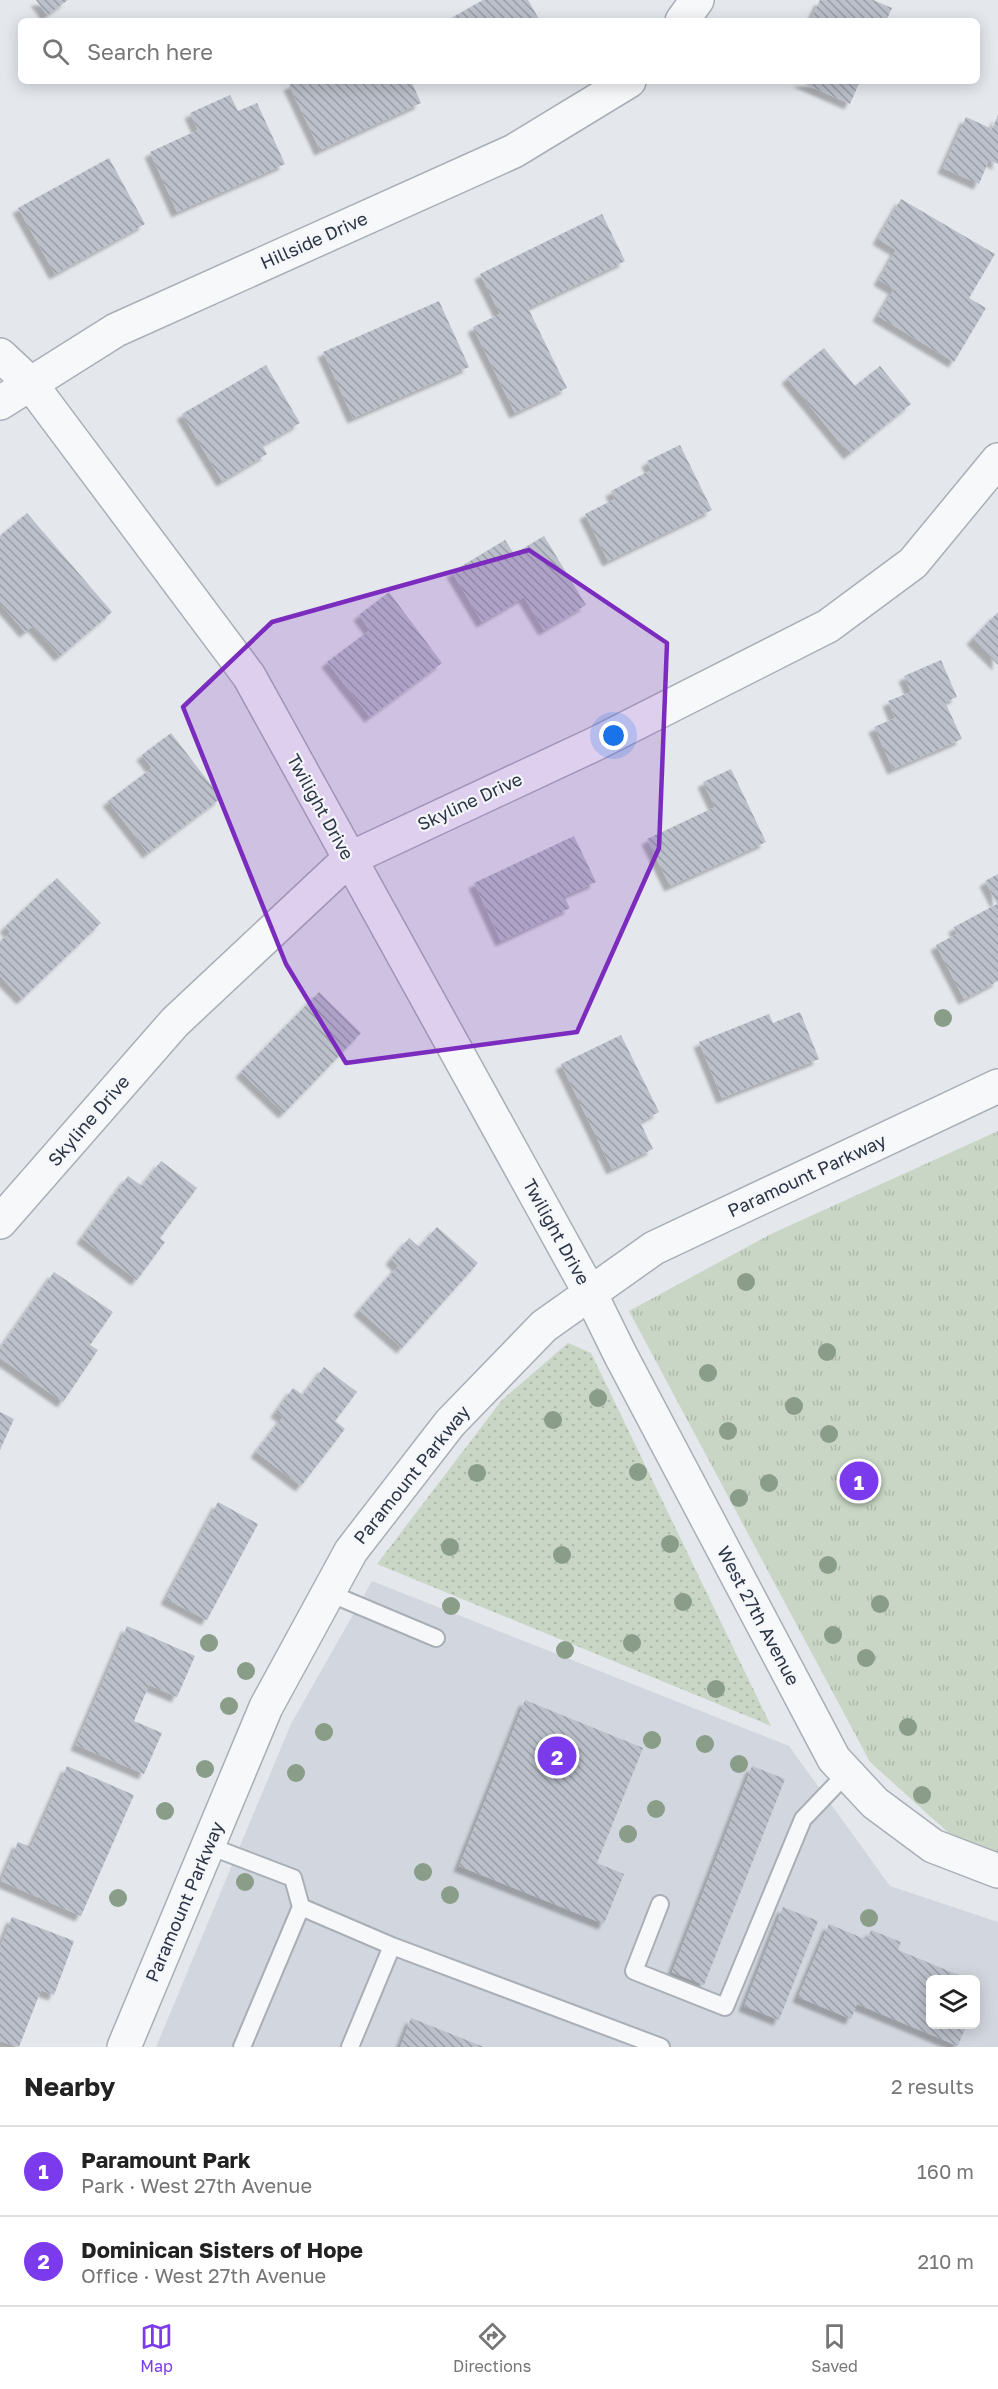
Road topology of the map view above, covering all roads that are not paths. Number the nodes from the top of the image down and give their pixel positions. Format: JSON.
{"nodes":[{"id":1,"x":697,"y":0,"type":"edge"},
{"id":2,"x":684,"y":18,"type":"edge"},
{"id":3,"x":623,"y":84,"type":"edge"},
{"id":4,"x":0,"y":355,"type":"edge"},
{"id":5,"x":30,"y":383,"type":"junction"},
{"id":6,"x":0,"y":403,"type":"edge"},
{"id":7,"x":998,"y":460,"type":"edge"},
{"id":8,"x":349,"y":859,"type":"junction"},
{"id":9,"x":998,"y":1086,"type":"edge"},
{"id":10,"x":0,"y":1222,"type":"edge"},
{"id":11,"x":590,"y":1293,"type":"junction"},
{"id":12,"x":329,"y":1593,"type":"junction"},
{"id":13,"x":436,"y":1638,"type":"dead end"},
{"id":14,"x":847,"y":1773,"type":"junction"},
{"id":15,"x":209,"y":1846,"type":"junction"},
{"id":16,"x":998,"y":1872,"type":"edge"},
{"id":17,"x":660,"y":1904,"type":"dead end"},
{"id":18,"x":301,"y":1907,"type":"junction"},
{"id":19,"x":392,"y":1946,"type":"junction"},
{"id":20,"x":124,"y":2047,"type":"edge"},
{"id":21,"x":242,"y":2047,"type":"edge"},
{"id":22,"x":350,"y":2047,"type":"edge"},
{"id":23,"x":661,"y":2047,"type":"edge"}],
"edges":[{"from":1,"to":2,"type":"street"},
{"from":3,"to":5,"type":"street","name":"Hillside Drive"},
{"from":4,"to":5,"type":"street","name":"Twilight Drive"},
{"from":5,"to":6,"type":"street","name":"Hillside Drive"},
{"from":5,"to":8,"type":"street","name":"Twilight Drive"},
{"from":7,"to":8,"type":"street","name":"Skyline Drive"},
{"from":8,"to":10,"type":"street","name":"Skyline Drive"},
{"from":8,"to":11,"type":"street","name":"Twilight Drive"},
{"from":9,"to":11,"type":"street","name":"Paramount Parkway"},
{"from":11,"to":12,"type":"street","name":"Paramount Parkway"},
{"from":11,"to":14,"type":"street","name":"West 27th Avenue"},
{"from":12,"to":13,"type":"lane"},
{"from":12,"to":15,"type":"street","name":"Paramount Parkway"},
{"from":14,"to":16,"type":"street","name":"West 27th Avenue"},
{"from":14,"to":17,"type":"lane"},
{"from":15,"to":18,"type":"lane"},
{"from":15,"to":20,"type":"street","name":"Paramount Parkway"},
{"from":18,"to":19,"type":"lane"},
{"from":18,"to":21,"type":"lane"},
{"from":19,"to":22,"type":"lane"},
{"from":19,"to":23,"type":"lane"}]}
